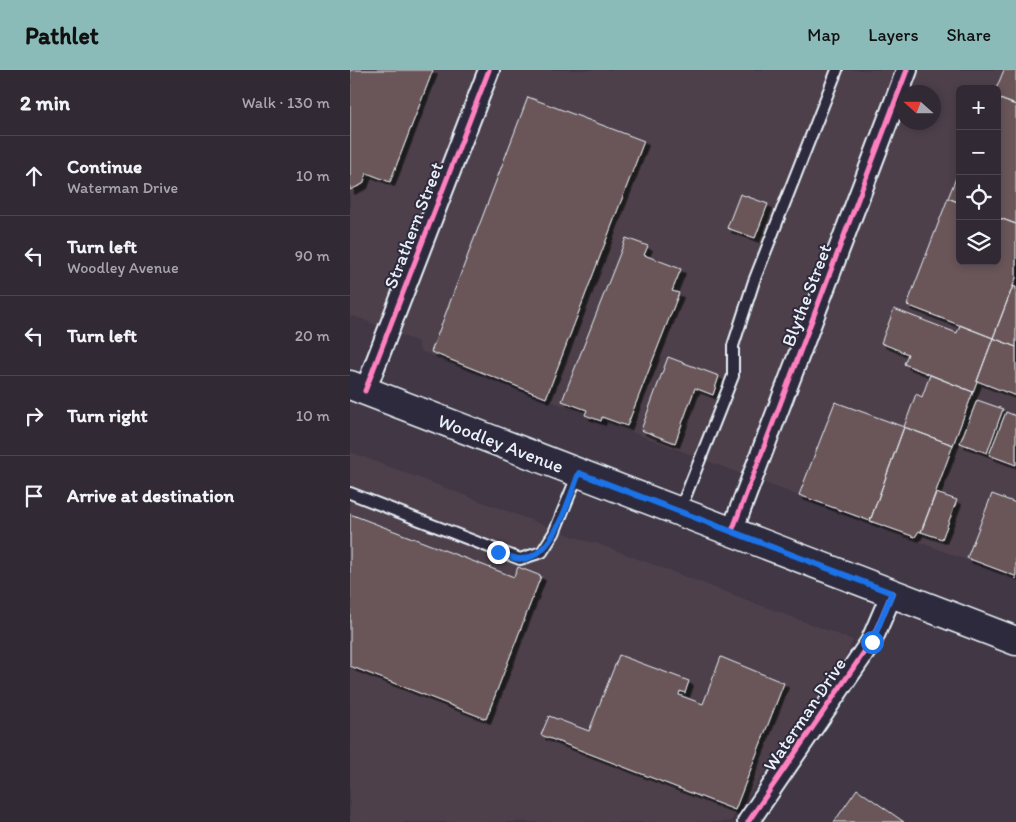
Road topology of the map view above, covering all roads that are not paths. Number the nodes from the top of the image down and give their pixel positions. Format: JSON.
{"nodes":[{"id":1,"x":489,"y":70,"type":"edge"},
{"id":2,"x":837,"y":70,"type":"edge"},
{"id":3,"x":907,"y":70,"type":"edge"},
{"id":4,"x":357,"y":388,"type":"edge"},
{"id":5,"x":579,"y":473,"type":"junction"},
{"id":6,"x":350,"y":493,"type":"edge"},
{"id":7,"x":680,"y":511,"type":"junction"},
{"id":8,"x":732,"y":531,"type":"junction"},
{"id":9,"x":892,"y":593,"type":"junction"},
{"id":10,"x":1016,"y":641,"type":"edge"},
{"id":11,"x":748,"y":822,"type":"edge"}],
"edges":[{"from":1,"to":4,"type":"street","name":"Strathern Street"},
{"from":2,"to":7,"type":"lane"},
{"from":3,"to":8,"type":"street","name":"Blythe Street"},
{"from":4,"to":5,"type":"main road","name":"Woodley Avenue"},
{"from":5,"to":6,"type":"lane"},
{"from":5,"to":7,"type":"main road","name":"Woodley Avenue"},
{"from":7,"to":8,"type":"main road","name":"Woodley Avenue"},
{"from":8,"to":9,"type":"main road","name":"Woodley Avenue"},
{"from":9,"to":10,"type":"main road","name":"Woodley Avenue"},
{"from":9,"to":11,"type":"street","name":"Waterman Drive"}]}
